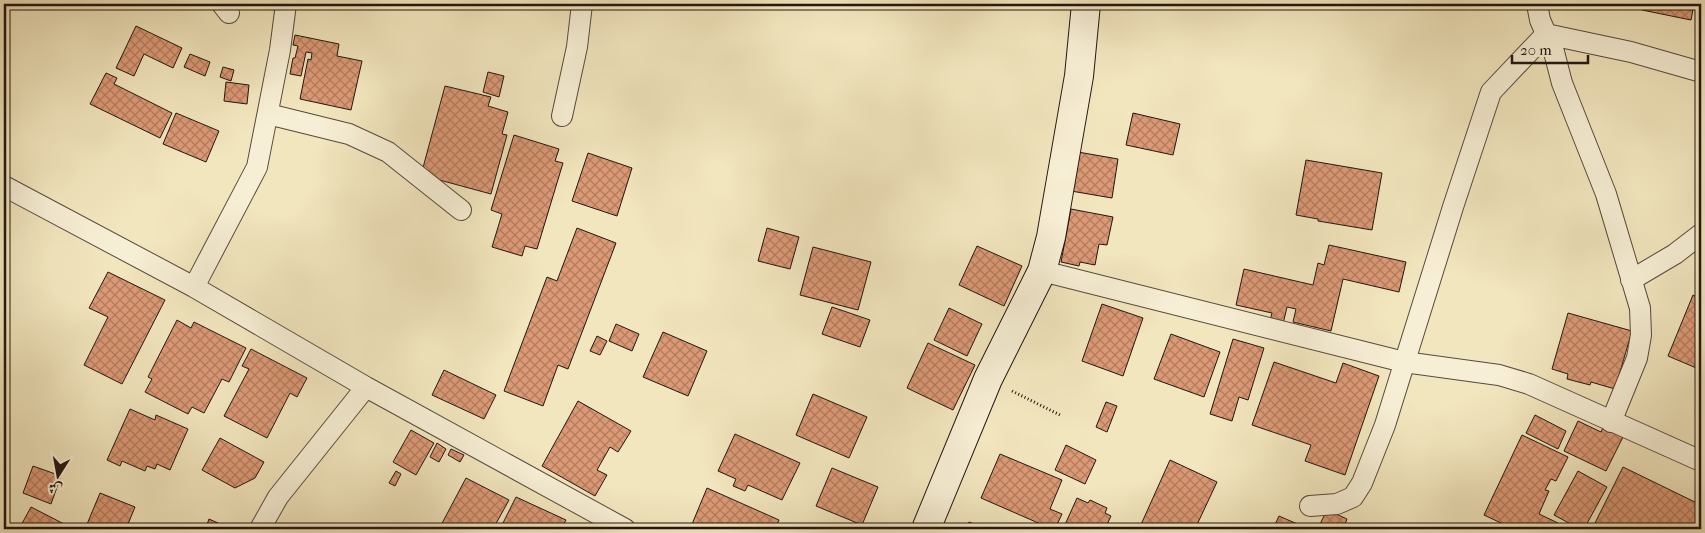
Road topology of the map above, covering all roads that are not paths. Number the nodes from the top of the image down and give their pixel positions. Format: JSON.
{"nodes":[{"id":1,"x":286,"y":4,"type":"edge"},
{"id":2,"x":582,"y":4,"type":"edge"},
{"id":3,"x":1086,"y":4,"type":"edge"},
{"id":4,"x":1537,"y":4,"type":"edge"},
{"id":5,"x":1546,"y":34,"type":"junction"},
{"id":6,"x":1701,"y":72,"type":"edge"},
{"id":7,"x":268,"y":114,"type":"junction"},
{"id":8,"x":562,"y":116,"type":"dead end"},
{"id":9,"x":4,"y":186,"type":"edge"},
{"id":10,"x":461,"y":210,"type":"dead end"},
{"id":11,"x":1701,"y":234,"type":"edge"},
{"id":12,"x":1042,"y":271,"type":"junction"},
{"id":13,"x":1632,"y":280,"type":"junction"},
{"id":14,"x":194,"y":287,"type":"junction"},
{"id":15,"x":1404,"y":362,"type":"junction"},
{"id":16,"x":366,"y":387,"type":"junction"},
{"id":17,"x":1610,"y":422,"type":"junction"},
{"id":18,"x":1701,"y":461,"type":"edge"},
{"id":19,"x":1310,"y":506,"type":"dead end"},
{"id":20,"x":260,"y":529,"type":"edge"},
{"id":21,"x":625,"y":529,"type":"edge"},
{"id":22,"x":926,"y":529,"type":"edge"}],
"edges":[{"from":1,"to":7,"type":"street"},
{"from":2,"to":8,"type":"street"},
{"from":3,"to":12,"type":"street"},
{"from":4,"to":5,"type":"street"},
{"from":5,"to":6,"type":"street"},
{"from":5,"to":13,"type":"street"},
{"from":5,"to":15,"type":"street"},
{"from":7,"to":10,"type":"street"},
{"from":7,"to":14,"type":"street"},
{"from":9,"to":14,"type":"street"},
{"from":11,"to":13,"type":"street"},
{"from":12,"to":15,"type":"street"},
{"from":12,"to":22,"type":"street"},
{"from":13,"to":17,"type":"street"},
{"from":14,"to":16,"type":"street"},
{"from":15,"to":17,"type":"street"},
{"from":15,"to":19,"type":"street"},
{"from":16,"to":20,"type":"street"},
{"from":16,"to":21,"type":"street"},
{"from":17,"to":18,"type":"street"}]}
